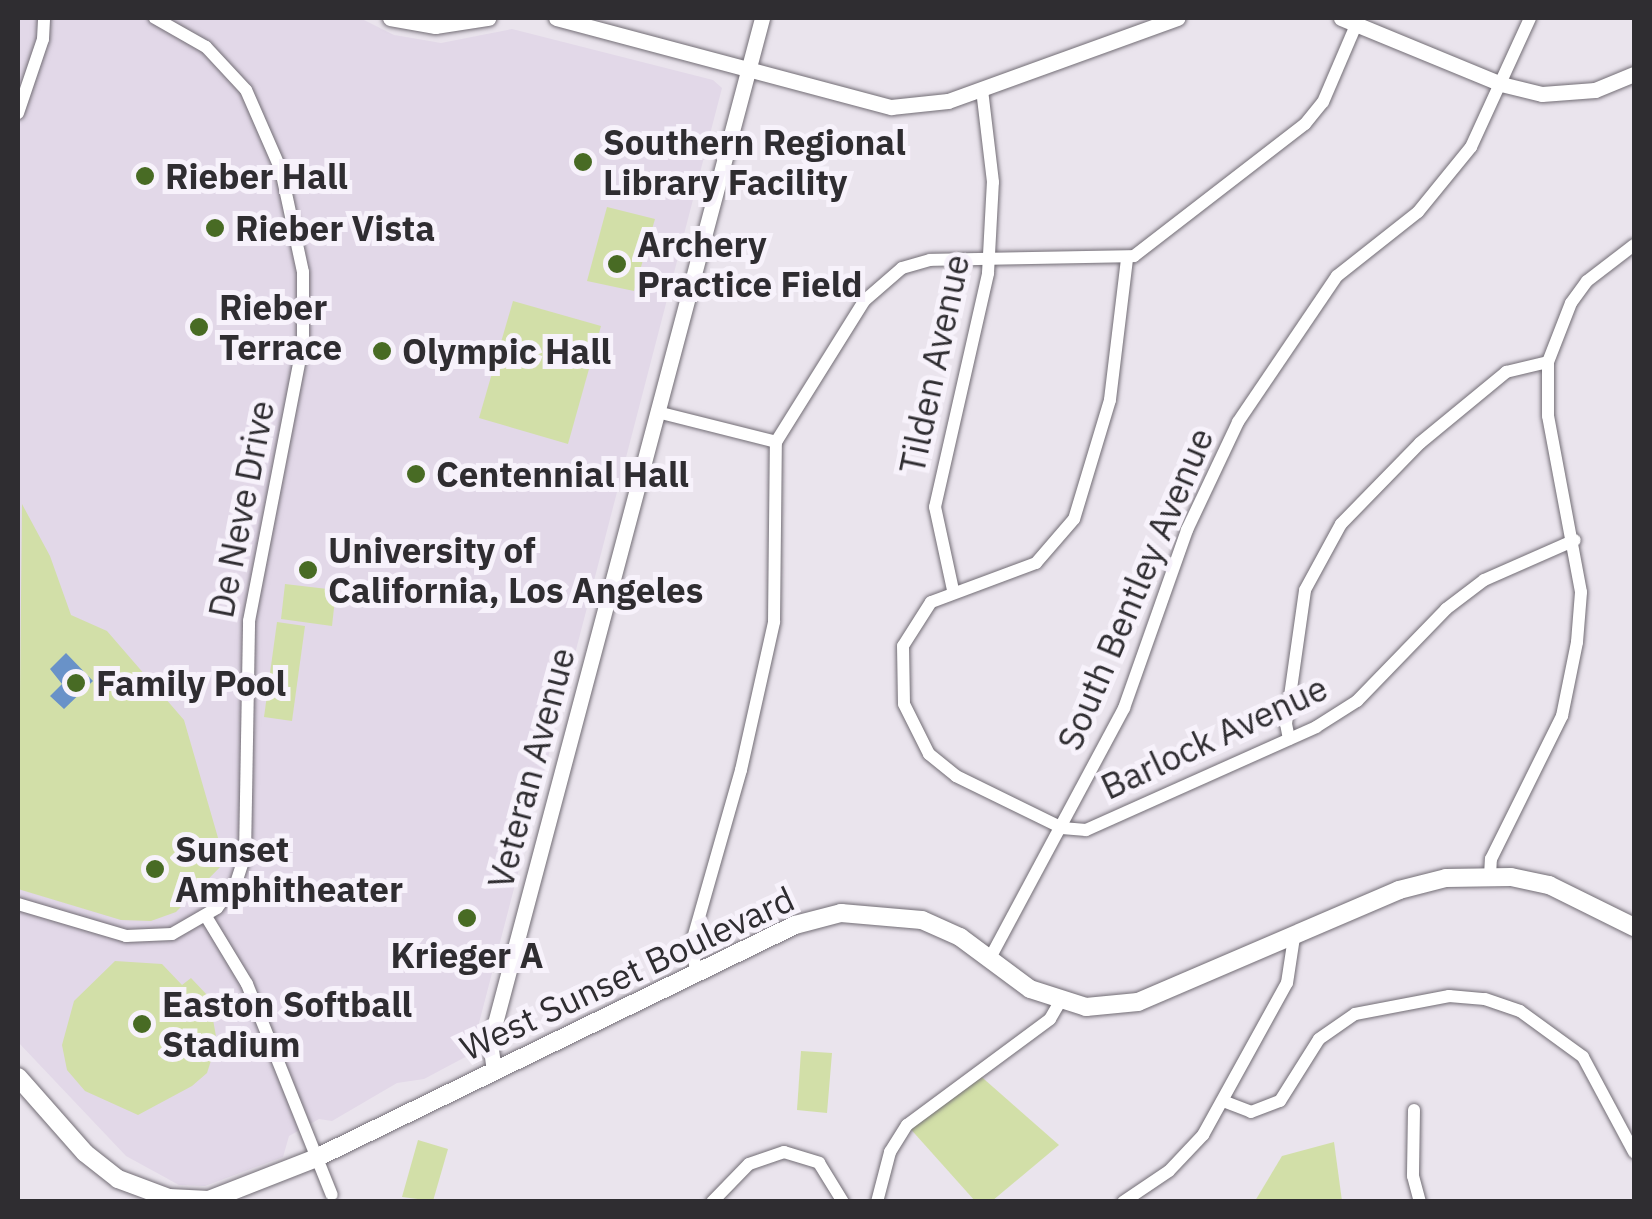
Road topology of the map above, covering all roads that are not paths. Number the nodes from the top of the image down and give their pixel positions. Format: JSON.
{"nodes":[{"id":1,"x":44,"y":18,"type":"edge"},
{"id":2,"x":155,"y":18,"type":"edge"},
{"id":3,"x":390,"y":18,"type":"edge"},
{"id":4,"x":480,"y":18,"type":"edge"},
{"id":5,"x":556,"y":18,"type":"edge"},
{"id":6,"x":762,"y":18,"type":"edge"},
{"id":7,"x":1177,"y":18,"type":"edge"},
{"id":8,"x":1340,"y":18,"type":"edge"},
{"id":9,"x":1530,"y":18,"type":"edge"},
{"id":10,"x":1358,"y":20,"type":"edge"},
{"id":11,"x":581,"y":21,"type":"edge"},
{"id":12,"x":748,"y":71,"type":"junction"},
{"id":13,"x":1634,"y":74,"type":"edge"},
{"id":14,"x":1501,"y":84,"type":"junction"},
{"id":15,"x":982,"y":90,"type":"junction"},
{"id":16,"x":18,"y":113,"type":"edge"},
{"id":17,"x":1633,"y":249,"type":"edge"},
{"id":18,"x":990,"y":258,"type":"junction"},
{"id":19,"x":1128,"y":259,"type":"junction"},
{"id":20,"x":1548,"y":362,"type":"junction"},
{"id":21,"x":657,"y":412,"type":"junction"},
{"id":22,"x":776,"y":442,"type":"junction"},
{"id":23,"x":1575,"y":540,"type":"junction"},
{"id":24,"x":953,"y":590,"type":"junction"},
{"id":25,"x":1289,"y":739,"type":"junction"},
{"id":26,"x":1062,"y":828,"type":"junction"},
{"id":27,"x":1490,"y":876,"type":"junction"},
{"id":28,"x":18,"y":904,"type":"edge"},
{"id":29,"x":208,"y":918,"type":"junction"},
{"id":30,"x":1634,"y":927,"type":"edge"},
{"id":31,"x":1294,"y":937,"type":"junction"},
{"id":32,"x":990,"y":960,"type":"junction"},
{"id":33,"x":696,"y":972,"type":"junction"},
{"id":34,"x":1060,"y":1002,"type":"junction"},
{"id":35,"x":494,"y":1071,"type":"junction"},
{"id":36,"x":18,"y":1077,"type":"edge"},
{"id":37,"x":1223,"y":1100,"type":"junction"},
{"id":38,"x":1414,"y":1110,"type":"dead end"},
{"id":39,"x":1634,"y":1152,"type":"edge"},
{"id":40,"x":316,"y":1158,"type":"junction"},
{"id":41,"x":332,"y":1198,"type":"edge"},
{"id":42,"x":712,"y":1202,"type":"edge"},
{"id":43,"x":843,"y":1202,"type":"edge"},
{"id":44,"x":877,"y":1202,"type":"edge"},
{"id":45,"x":1123,"y":1202,"type":"edge"},
{"id":46,"x":1420,"y":1202,"type":"edge"}],
"edges":[{"from":1,"to":16,"type":"street"},
{"from":2,"to":29,"type":"street","name":"De Neve Drive"},
{"from":3,"to":4,"type":"street"},
{"from":5,"to":11,"type":"street"},
{"from":6,"to":12,"type":"street","name":"Veteran Avenue"},
{"from":7,"to":15,"type":"street"},
{"from":8,"to":10,"type":"street"},
{"from":9,"to":14,"type":"street","name":"South Bentley Avenue"},
{"from":10,"to":14,"type":"street"},
{"from":10,"to":19,"type":"street"},
{"from":11,"to":12,"type":"street"},
{"from":12,"to":15,"type":"street"},
{"from":12,"to":21,"type":"street","name":"Veteran Avenue"},
{"from":13,"to":14,"type":"street"},
{"from":14,"to":26,"type":"street","name":"South Bentley Avenue"},
{"from":15,"to":18,"type":"street","name":"Tilden Avenue"},
{"from":17,"to":20,"type":"street"},
{"from":18,"to":19,"type":"street"},
{"from":18,"to":22,"type":"street"},
{"from":18,"to":24,"type":"street","name":"Tilden Avenue"},
{"from":19,"to":24,"type":"street"},
{"from":20,"to":23,"type":"street"},
{"from":20,"to":25,"type":"street"},
{"from":21,"to":22,"type":"street"},
{"from":21,"to":35,"type":"street","name":"Veteran Avenue"},
{"from":22,"to":33,"type":"street"},
{"from":23,"to":25,"type":"street","name":"Barlock Avenue"},
{"from":23,"to":27,"type":"street"},
{"from":24,"to":26,"type":"street"},
{"from":25,"to":26,"type":"street","name":"Barlock Avenue"},
{"from":26,"to":32,"type":"street","name":"South Bentley Avenue"},
{"from":27,"to":30,"type":"main road"},
{"from":27,"to":31,"type":"main road"},
{"from":28,"to":29,"type":"street"},
{"from":29,"to":40,"type":"street"},
{"from":31,"to":34,"type":"main road"},
{"from":31,"to":37,"type":"street"},
{"from":32,"to":33,"type":"main road","name":"West Sunset Boulevard"},
{"from":32,"to":34,"type":"main road","name":"West Sunset Boulevard"},
{"from":33,"to":35,"type":"main road","name":"West Sunset Boulevard"},
{"from":34,"to":44,"type":"street"},
{"from":35,"to":40,"type":"main road","name":"West Sunset Boulevard"},
{"from":36,"to":40,"type":"main road","name":"West Sunset Boulevard"},
{"from":37,"to":39,"type":"street"},
{"from":37,"to":45,"type":"street"},
{"from":38,"to":46,"type":"street"},
{"from":40,"to":41,"type":"street"},
{"from":42,"to":43,"type":"street"}]}
